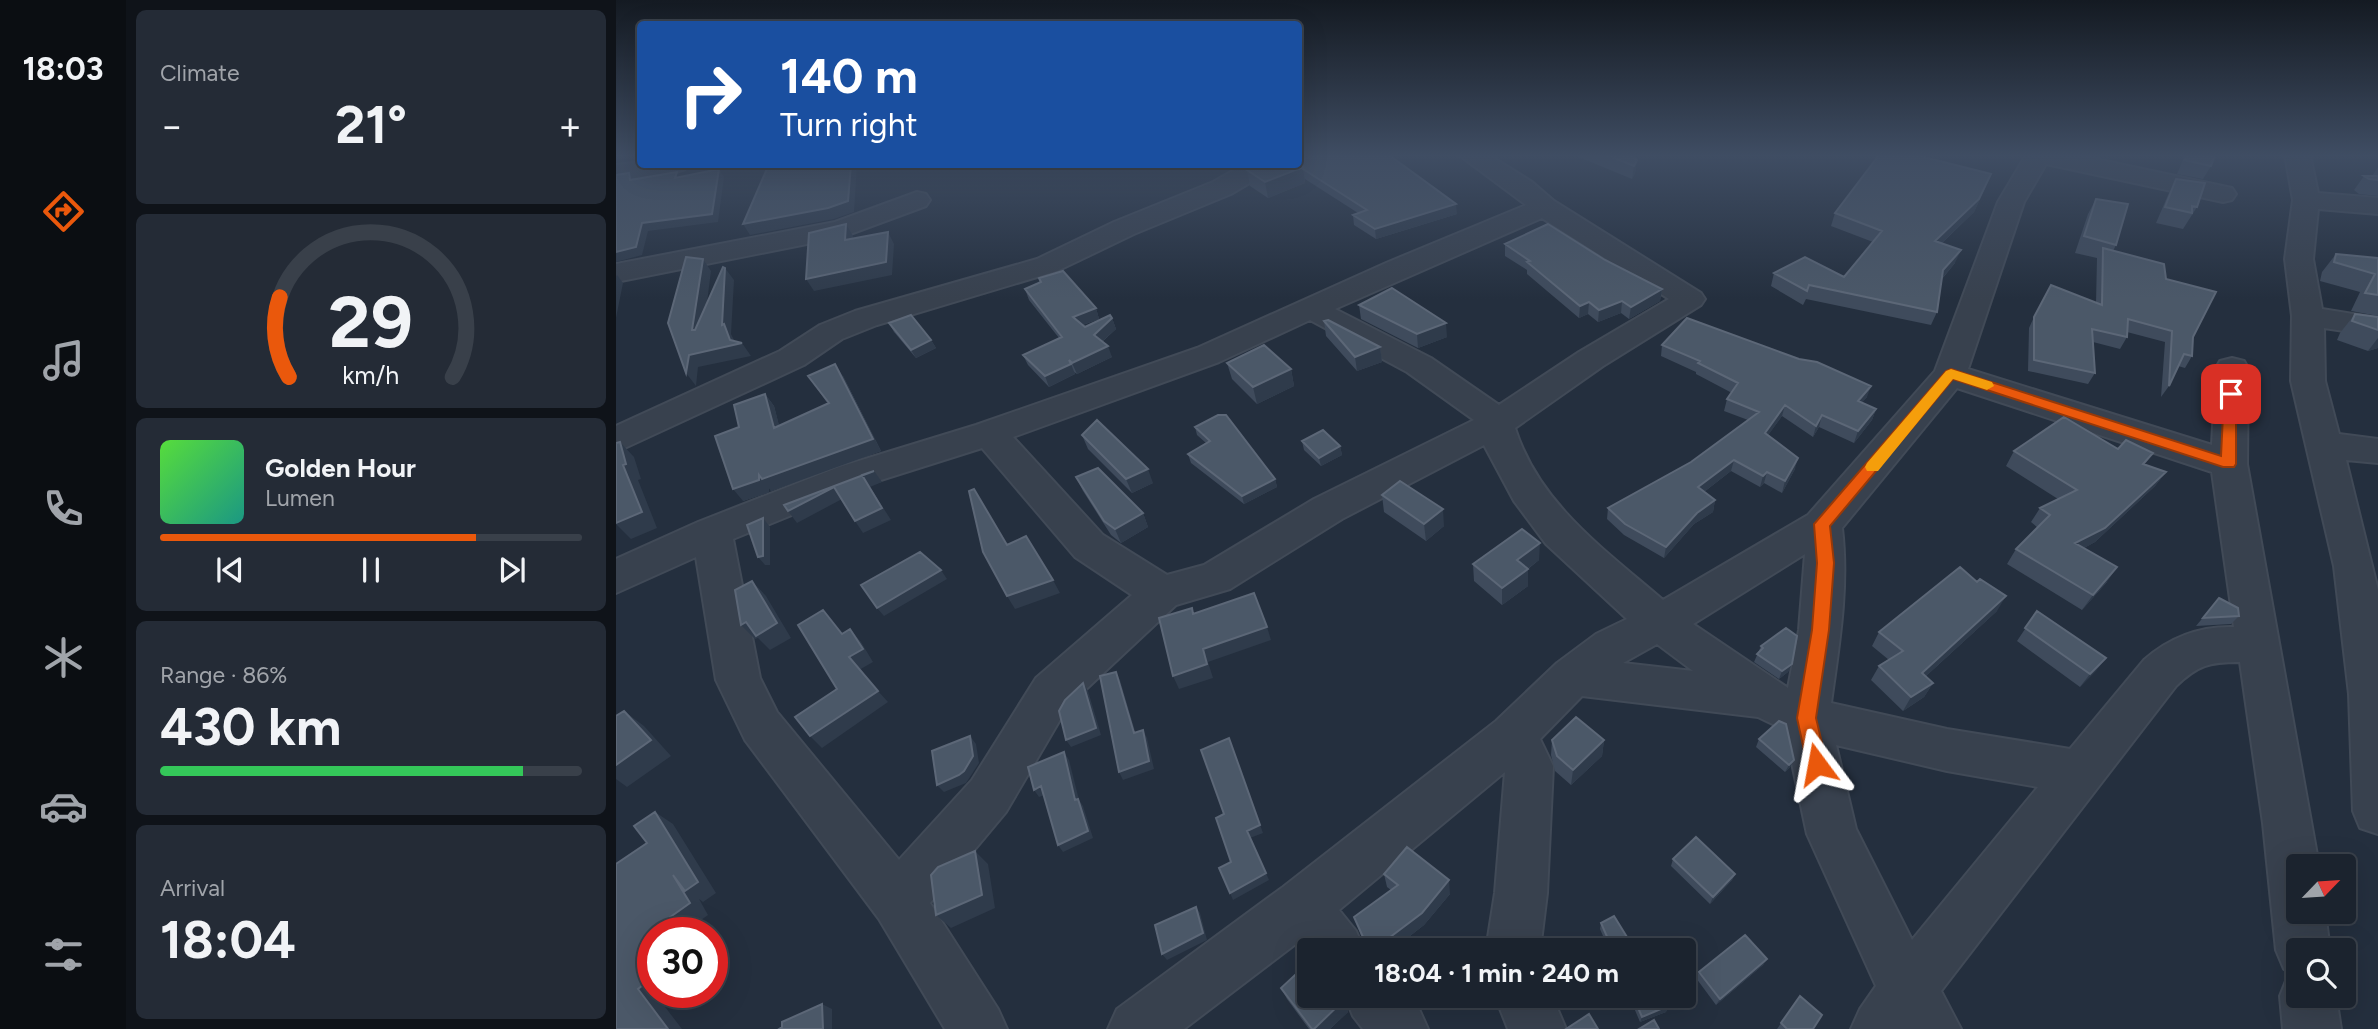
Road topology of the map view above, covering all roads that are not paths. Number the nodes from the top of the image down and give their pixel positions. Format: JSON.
{"nodes":[{"id":1,"x":909,"y":203,"type":"edge"},
{"id":2,"x":1185,"y":203,"type":"edge"},
{"id":3,"x":1540,"y":203,"type":"edge"},
{"id":4,"x":2011,"y":203,"type":"edge"},
{"id":5,"x":2306,"y":203,"type":"edge"},
{"id":6,"x":2349,"y":203,"type":"edge"},
{"id":7,"x":2378,"y":205,"type":"edge"},
{"id":8,"x":1544,"y":207,"type":"junction"},
{"id":9,"x":616,"y":273,"type":"edge"},
{"id":10,"x":1312,"y":309,"type":"junction"},
{"id":11,"x":2308,"y":316,"type":"junction"},
{"id":12,"x":2378,"y":327,"type":"edge"},
{"id":13,"x":2232,"y":368,"type":"dead end"},
{"id":14,"x":1951,"y":374,"type":"junction"},
{"id":15,"x":1496,"y":424,"type":"junction"},
{"id":16,"x":989,"y":433,"type":"junction"},
{"id":17,"x":616,"y":440,"type":"edge"},
{"id":18,"x":2326,"y":445,"type":"junction"},
{"id":19,"x":2378,"y":452,"type":"edge"},
{"id":20,"x":2229,"y":464,"type":"junction"},
{"id":21,"x":1822,"y":524,"type":"junction"},
{"id":22,"x":712,"y":532,"type":"junction"},
{"id":23,"x":2366,"y":569,"type":"edge"},
{"id":24,"x":616,"y":577,"type":"edge"},
{"id":25,"x":1162,"y":593,"type":"junction"},
{"id":26,"x":1660,"y":622,"type":"junction"},
{"id":27,"x":2258,"y":645,"type":"junction"},
{"id":28,"x":1573,"y":676,"type":"junction"},
{"id":29,"x":2375,"y":695,"type":"edge"},
{"id":30,"x":1763,"y":698,"type":"junction"},
{"id":31,"x":1806,"y":718,"type":"junction"},
{"id":32,"x":1513,"y":736,"type":"junction"},
{"id":33,"x":2081,"y":773,"type":"junction"},
{"id":34,"x":2378,"y":811,"type":"edge"},
{"id":35,"x":2292,"y":854,"type":"edge"},
{"id":36,"x":898,"y":900,"type":"junction"},
{"id":37,"x":1302,"y":906,"type":"junction"},
{"id":38,"x":1327,"y":938,"type":"edge"},
{"id":39,"x":1515,"y":938,"type":"edge"},
{"id":40,"x":1382,"y":1008,"type":"edge"},
{"id":41,"x":1528,"y":1008,"type":"edge"},
{"id":42,"x":2309,"y":1008,"type":"edge"},
{"id":43,"x":1906,"y":1016,"type":"edge"},
{"id":44,"x":978,"y":1029,"type":"edge"},
{"id":45,"x":1137,"y":1029,"type":"edge"},
{"id":46,"x":1399,"y":1029,"type":"edge"},
{"id":47,"x":1537,"y":1029,"type":"edge"},
{"id":48,"x":2312,"y":1029,"type":"edge"}],
"edges":[{"from":1,"to":9,"type":"street"},
{"from":2,"to":17,"type":"street"},
{"from":3,"to":8,"type":"street"},
{"from":4,"to":14,"type":"street"},
{"from":5,"to":11,"type":"street"},
{"from":6,"to":7,"type":"street"},
{"from":8,"to":10,"type":"street"},
{"from":8,"to":15,"type":"street"},
{"from":10,"to":15,"type":"street"},
{"from":10,"to":16,"type":"street"},
{"from":11,"to":12,"type":"street"},
{"from":11,"to":18,"type":"street"},
{"from":13,"to":20,"type":"street"},
{"from":14,"to":20,"type":"street"},
{"from":14,"to":21,"type":"street"},
{"from":15,"to":25,"type":"street"},
{"from":15,"to":26,"type":"street"},
{"from":16,"to":22,"type":"street"},
{"from":16,"to":25,"type":"street"},
{"from":18,"to":19,"type":"street"},
{"from":18,"to":23,"type":"street"},
{"from":20,"to":27,"type":"street"},
{"from":21,"to":26,"type":"street"},
{"from":21,"to":31,"type":"street"},
{"from":22,"to":24,"type":"street"},
{"from":22,"to":36,"type":"street"},
{"from":23,"to":29,"type":"street"},
{"from":25,"to":36,"type":"street"},
{"from":26,"to":28,"type":"street"},
{"from":26,"to":30,"type":"street"},
{"from":27,"to":33,"type":"street"},
{"from":27,"to":35,"type":"street"},
{"from":28,"to":30,"type":"street"},
{"from":28,"to":32,"type":"street"},
{"from":29,"to":34,"type":"street"},
{"from":30,"to":31,"type":"street"},
{"from":31,"to":33,"type":"street"},
{"from":31,"to":43,"type":"street"},
{"from":32,"to":37,"type":"street"},
{"from":32,"to":39,"type":"street"},
{"from":33,"to":43,"type":"street"},
{"from":36,"to":44,"type":"street"},
{"from":37,"to":38,"type":"street"},
{"from":37,"to":45,"type":"street"},
{"from":40,"to":46,"type":"street"},
{"from":41,"to":47,"type":"street"},
{"from":42,"to":48,"type":"street"}]}
